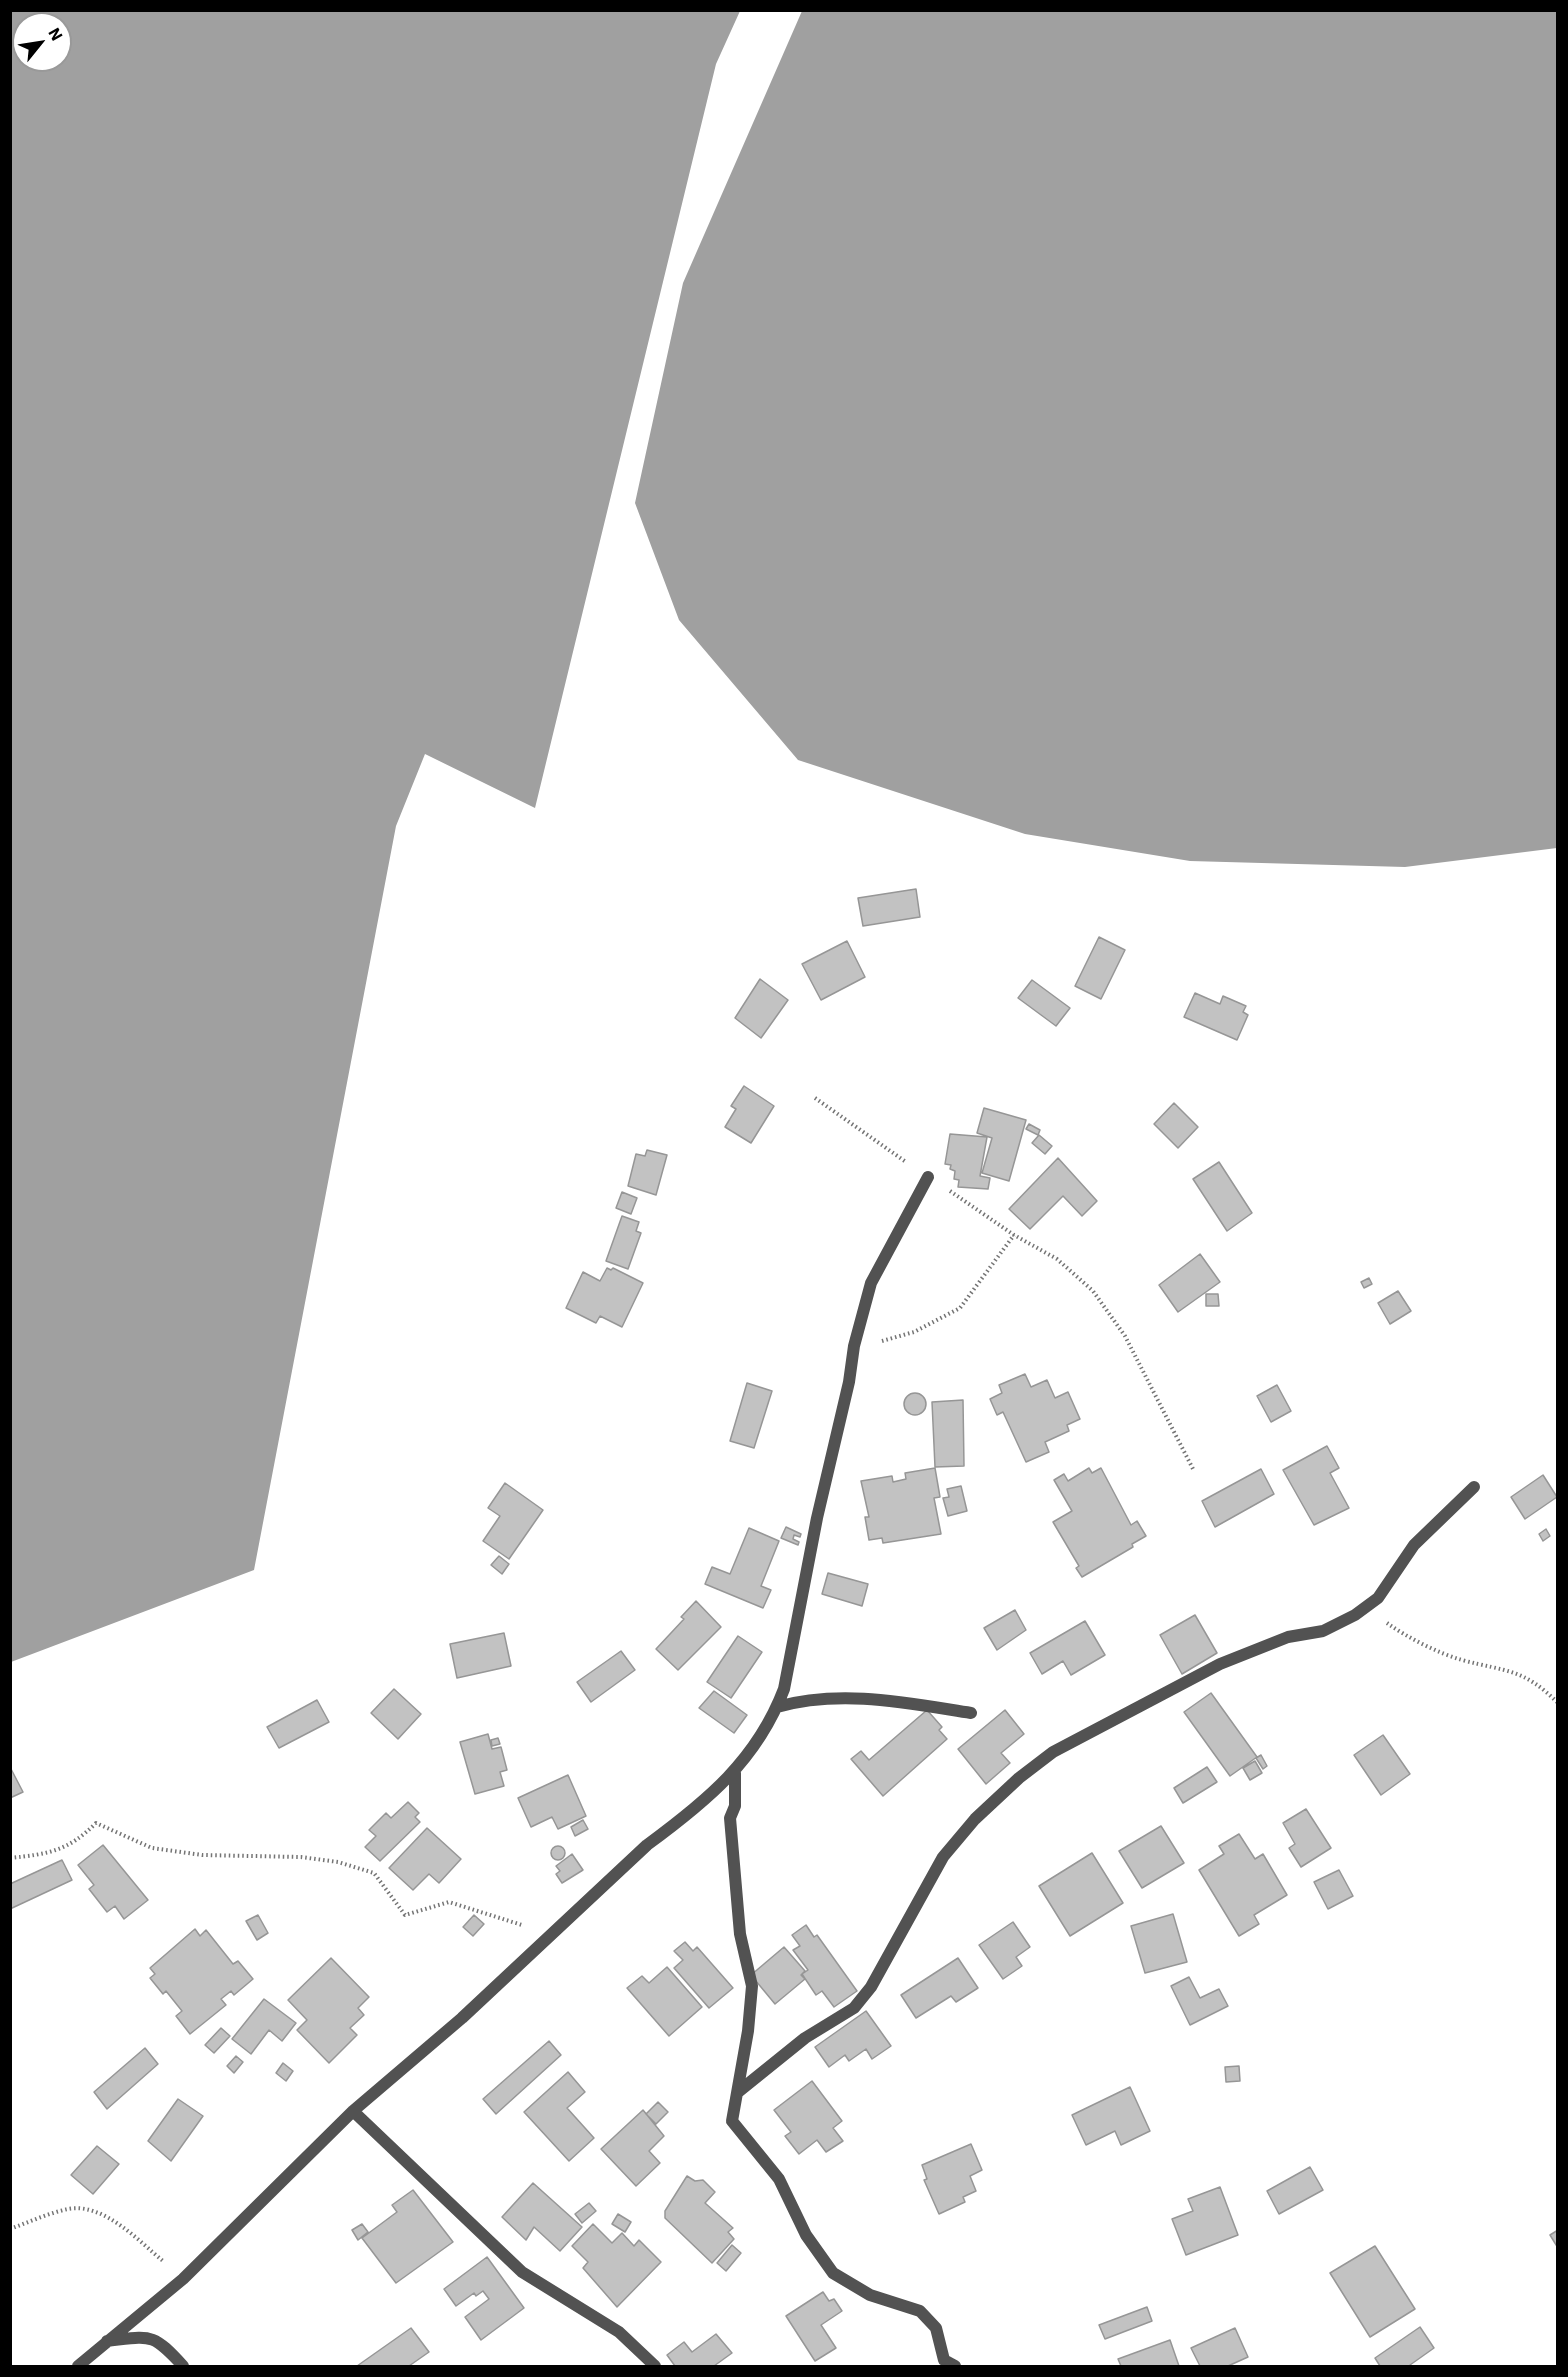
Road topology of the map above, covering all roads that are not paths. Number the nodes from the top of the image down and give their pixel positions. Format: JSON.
{"nodes":[{"id":1,"x":928,"y":1177,"type":"road end"},
{"id":2,"x":1474,"y":1487,"type":"dead end"},
{"id":3,"x":777,"y":1707,"type":"junction"},
{"id":4,"x":971,"y":1713,"type":"dead end"},
{"id":5,"x":735,"y":1773,"type":"junction"},
{"id":6,"x":738,"y":2092,"type":"junction"},
{"id":7,"x":353,"y":2112,"type":"junction"},
{"id":8,"x":106,"y":2341,"type":"junction"},
{"id":9,"x":78,"y":2367,"type":"edge"},
{"id":10,"x":183,"y":2367,"type":"edge"},
{"id":11,"x":655,"y":2367,"type":"edge"},
{"id":12,"x":955,"y":2367,"type":"edge"}],
"edges":[{"from":1,"to":3,"type":"street"},
{"from":2,"to":6,"type":"street"},
{"from":3,"to":4,"type":"street"},
{"from":3,"to":5,"type":"street"},
{"from":5,"to":6,"type":"street"},
{"from":5,"to":7,"type":"street"},
{"from":6,"to":12,"type":"street"},
{"from":7,"to":8,"type":"street"},
{"from":7,"to":11,"type":"street"},
{"from":8,"to":9,"type":"street"},
{"from":8,"to":10,"type":"street"}]}
